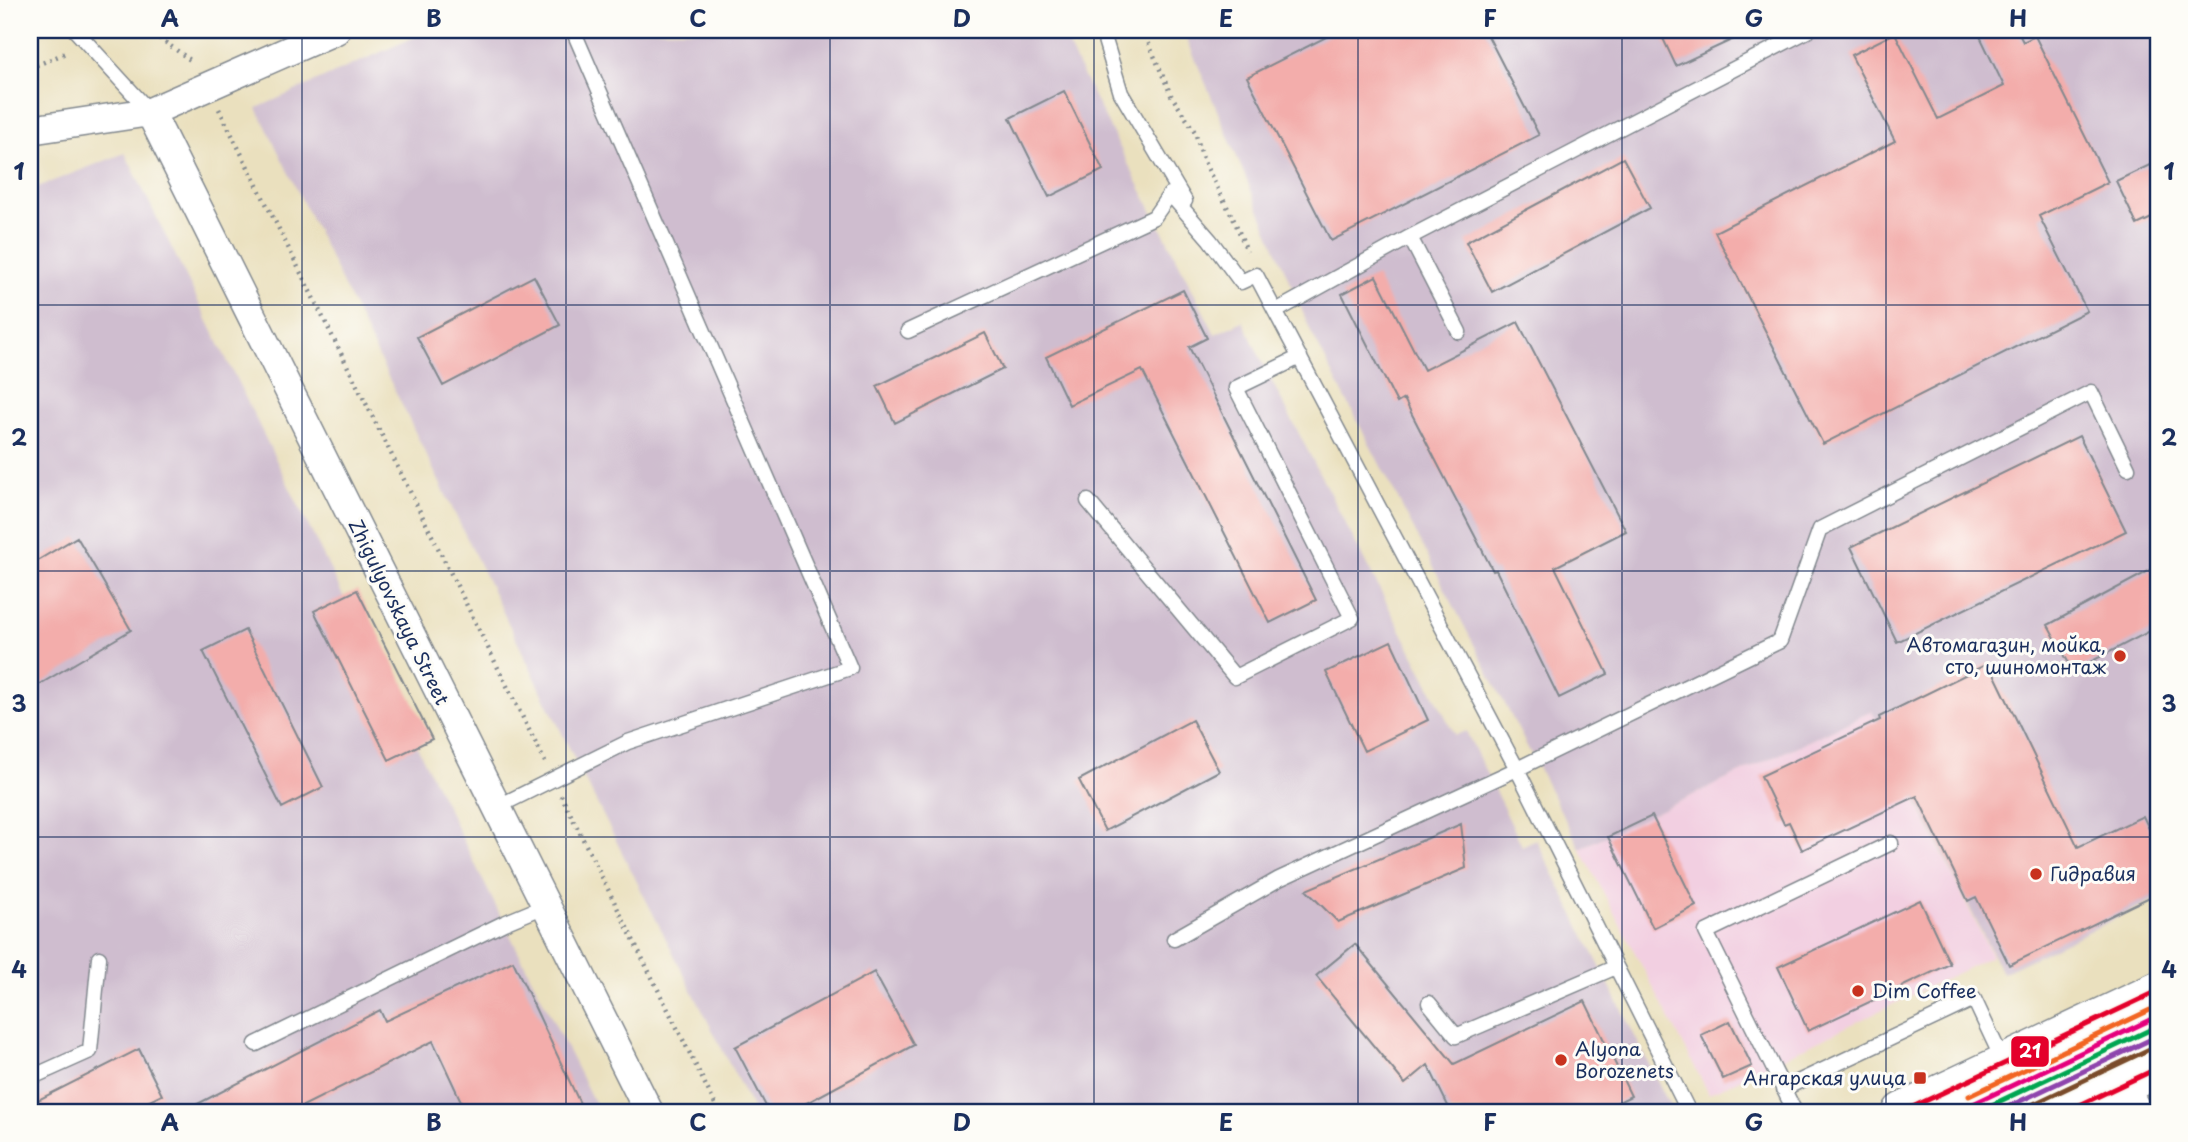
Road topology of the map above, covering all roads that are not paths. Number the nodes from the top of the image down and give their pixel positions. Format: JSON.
{"nodes":[{"id":1,"x":75,"y":30,"type":"edge"},
{"id":2,"x":336,"y":30,"type":"edge"},
{"id":3,"x":573,"y":30,"type":"edge"},
{"id":4,"x":1102,"y":30,"type":"edge"},
{"id":5,"x":1809,"y":30,"type":"edge"},
{"id":6,"x":150,"y":112,"type":"junction"},
{"id":7,"x":30,"y":130,"type":"edge"},
{"id":8,"x":1410,"y":237,"type":"junction"},
{"id":9,"x":1210,"y":240,"type":"junction"},
{"id":10,"x":1276,"y":311,"type":"junction"},
{"id":11,"x":908,"y":331,"type":"dead end"},
{"id":12,"x":1459,"y":332,"type":"dead end"},
{"id":13,"x":1300,"y":357,"type":"junction"},
{"id":14,"x":2128,"y":468,"type":"dead end"},
{"id":15,"x":1088,"y":501,"type":"dead end"},
{"id":16,"x":1517,"y":769,"type":"junction"},
{"id":17,"x":497,"y":807,"type":"junction"},
{"id":18,"x":1891,"y":842,"type":"dead end"},
{"id":19,"x":545,"y":906,"type":"junction"},
{"id":20,"x":1174,"y":939,"type":"dead end"},
{"id":21,"x":99,"y":958,"type":"dead end"},
{"id":22,"x":1616,"y":967,"type":"junction"},
{"id":23,"x":2158,"y":991,"type":"edge"},
{"id":24,"x":1429,"y":1003,"type":"dead end"},
{"id":25,"x":256,"y":1044,"type":"dead end"},
{"id":26,"x":2004,"y":1063,"type":"junction"},
{"id":27,"x":2158,"y":1068,"type":"edge"},
{"id":28,"x":30,"y":1077,"type":"edge"},
{"id":29,"x":1783,"y":1089,"type":"junction"},
{"id":30,"x":2130,"y":1099,"type":"edge"},
{"id":31,"x":649,"y":1112,"type":"edge"},
{"id":32,"x":1689,"y":1112,"type":"edge"},
{"id":33,"x":1795,"y":1112,"type":"edge"},
{"id":34,"x":1902,"y":1112,"type":"edge"},
{"id":35,"x":2065,"y":1112,"type":"edge"}],
"edges":[{"from":1,"to":6,"type":"lane"},
{"from":2,"to":6,"type":"street"},
{"from":3,"to":17,"type":"lane"},
{"from":4,"to":9,"type":"lane"},
{"from":5,"to":8,"type":"lane"},
{"from":6,"to":7,"type":"street"},
{"from":6,"to":17,"type":"street","name":"Zhigulyovskaya Street"},
{"from":8,"to":10,"type":"lane"},
{"from":8,"to":12,"type":"lane"},
{"from":9,"to":10,"type":"lane"},
{"from":9,"to":11,"type":"lane"},
{"from":10,"to":13,"type":"lane"},
{"from":13,"to":15,"type":"lane"},
{"from":13,"to":16,"type":"lane"},
{"from":14,"to":16,"type":"lane"},
{"from":16,"to":20,"type":"lane"},
{"from":16,"to":22,"type":"lane"},
{"from":17,"to":19,"type":"street","name":"Zhigulyovskaya Street"},
{"from":18,"to":29,"type":"lane"},
{"from":19,"to":25,"type":"lane"},
{"from":19,"to":31,"type":"street","name":"Zhigulyovskaya Street"},
{"from":21,"to":28,"type":"lane"},
{"from":22,"to":24,"type":"lane"},
{"from":22,"to":32,"type":"lane"},
{"from":23,"to":26,"type":"street"},
{"from":26,"to":29,"type":"lane"},
{"from":26,"to":34,"type":"street"},
{"from":27,"to":30,"type":"street"},
{"from":29,"to":33,"type":"lane"},
{"from":30,"to":35,"type":"street"}]}
